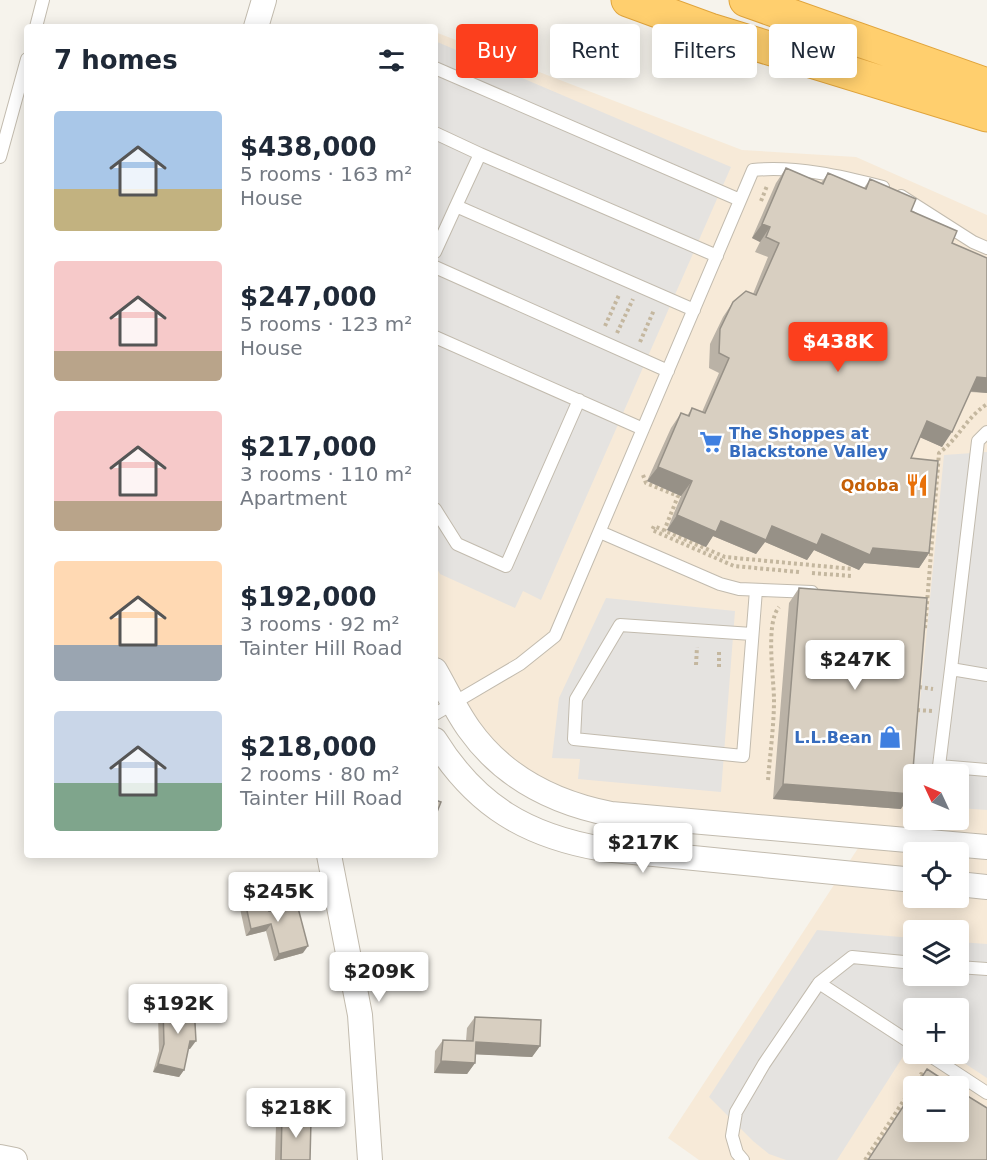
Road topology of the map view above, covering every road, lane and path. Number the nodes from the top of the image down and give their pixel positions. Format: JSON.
{"nodes":[{"id":1,"x":43,"y":0,"type":"edge"},
{"id":2,"x":264,"y":0,"type":"edge"},
{"id":3,"x":628,"y":0,"type":"edge"},
{"id":4,"x":746,"y":0,"type":"edge"},
{"id":5,"x":37,"y":24,"type":"edge"},
{"id":6,"x":257,"y":24,"type":"edge"},
{"id":7,"x":438,"y":69,"type":"edge"},
{"id":8,"x":24,"y":70,"type":"edge"},
{"id":9,"x":987,"y":86,"type":"edge"},
{"id":10,"x":987,"y":115,"type":"edge"},
{"id":11,"x":438,"y":134,"type":"edge"},
{"id":12,"x":480,"y":154,"type":"junction"},
{"id":13,"x":0,"y":157,"type":"edge"},
{"id":14,"x":770,"y":181,"type":"dead end"},
{"id":15,"x":740,"y":200,"type":"junction"},
{"id":16,"x":759,"y":204,"type":"dead end"},
{"id":17,"x":456,"y":206,"type":"junction"},
{"id":18,"x":438,"y":245,"type":"edge"},
{"id":19,"x":987,"y":248,"type":"edge"},
{"id":20,"x":717,"y":256,"type":"junction"},
{"id":21,"x":438,"y":268,"type":"edge"},
{"id":22,"x":620,"y":292,"type":"dead end"},
{"id":23,"x":633,"y":298,"type":"dead end"},
{"id":24,"x":656,"y":308,"type":"dead end"},
{"id":25,"x":694,"y":310,"type":"junction"},
{"id":26,"x":438,"y":338,"type":"edge"},
{"id":27,"x":599,"y":340,"type":"junction"},
{"id":28,"x":612,"y":346,"type":"junction"},
{"id":29,"x":634,"y":356,"type":"junction"},
{"id":30,"x":668,"y":371,"type":"junction"},
{"id":31,"x":579,"y":400,"type":"junction"},
{"id":32,"x":987,"y":404,"type":"edge"},
{"id":33,"x":644,"y":429,"type":"junction"},
{"id":34,"x":987,"y":432,"type":"edge"},
{"id":35,"x":647,"y":467,"type":"dead end"},
{"id":36,"x":438,"y":514,"type":"edge"},
{"id":37,"x":664,"y":531,"type":"junction"},
{"id":38,"x":600,"y":532,"type":"junction"},
{"id":39,"x":853,"y":569,"type":"edge"},
{"id":40,"x":851,"y":576,"type":"dead end"},
{"id":41,"x":756,"y":590,"type":"junction"},
{"id":42,"x":826,"y":593,"type":"edge"},
{"id":43,"x":784,"y":602,"type":"dead end"},
{"id":44,"x":924,"y":631,"type":"edge"},
{"id":45,"x":752,"y":634,"type":"junction"},
{"id":46,"x":697,"y":647,"type":"dead end"},
{"id":47,"x":720,"y":649,"type":"dead end"},
{"id":48,"x":696,"y":665,"type":"dead end"},
{"id":49,"x":719,"y":667,"type":"dead end"},
{"id":50,"x":951,"y":669,"type":"junction"},
{"id":51,"x":987,"y":675,"type":"edge"},
{"id":52,"x":920,"y":676,"type":"edge"},
{"id":53,"x":438,"y":683,"type":"edge"},
{"id":54,"x":444,"y":709,"type":"edge"},
{"id":55,"x":916,"y":722,"type":"edge"},
{"id":56,"x":438,"y":744,"type":"edge"},
{"id":57,"x":987,"y":770,"type":"edge"},
{"id":58,"x":768,"y":780,"type":"dead end"},
{"id":59,"x":987,"y":847,"type":"edge"},
{"id":60,"x":330,"y":858,"type":"edge"},
{"id":61,"x":903,"y":879,"type":"edge"},
{"id":62,"x":969,"y":885,"type":"edge"},
{"id":63,"x":987,"y":887,"type":"edge"},
{"id":64,"x":903,"y":962,"type":"edge"},
{"id":65,"x":969,"y":968,"type":"edge"},
{"id":66,"x":987,"y":969,"type":"edge"},
{"id":67,"x":819,"y":983,"type":"junction"},
{"id":68,"x":903,"y":1038,"type":"edge"},
{"id":69,"x":943,"y":1064,"type":"edge"},
{"id":70,"x":987,"y":1093,"type":"edge"},
{"id":71,"x":903,"y":1101,"type":"edge"},
{"id":72,"x":0,"y":1157,"type":"edge"},
{"id":73,"x":15,"y":1160,"type":"edge"},
{"id":74,"x":370,"y":1160,"type":"edge"},
{"id":75,"x":743,"y":1160,"type":"edge"},
{"id":76,"x":864,"y":1160,"type":"edge"}],
"edges":[{"from":1,"to":5,"type":"lane"},
{"from":2,"to":6,"type":"street"},
{"from":3,"to":10,"type":"highway"},
{"from":4,"to":9,"type":"highway"},
{"from":7,"to":15,"type":"lane"},
{"from":8,"to":13,"type":"lane"},
{"from":11,"to":12,"type":"lane"},
{"from":12,"to":17,"type":"lane"},
{"from":12,"to":20,"type":"lane"},
{"from":14,"to":16,"type":"path"},
{"from":15,"to":19,"type":"lane"},
{"from":15,"to":20,"type":"lane"},
{"from":17,"to":18,"type":"lane"},
{"from":17,"to":25,"type":"lane"},
{"from":20,"to":25,"type":"lane"},
{"from":21,"to":27,"type":"lane"},
{"from":22,"to":27,"type":"path"},
{"from":23,"to":28,"type":"path"},
{"from":24,"to":29,"type":"path"},
{"from":25,"to":30,"type":"lane"},
{"from":26,"to":31,"type":"lane"},
{"from":27,"to":28,"type":"lane"},
{"from":28,"to":29,"type":"lane"},
{"from":29,"to":30,"type":"lane"},
{"from":30,"to":33,"type":"lane"},
{"from":31,"to":33,"type":"lane"},
{"from":31,"to":36,"type":"lane"},
{"from":32,"to":44,"type":"path"},
{"from":33,"to":38,"type":"lane"},
{"from":34,"to":50,"type":"lane"},
{"from":35,"to":37,"type":"path"},
{"from":37,"to":39,"type":"path"},
{"from":37,"to":40,"type":"path"},
{"from":38,"to":41,"type":"lane"},
{"from":38,"to":54,"type":"lane"},
{"from":41,"to":42,"type":"lane"},
{"from":41,"to":45,"type":"lane"},
{"from":43,"to":58,"type":"path"},
{"from":45,"to":45,"type":"lane"},
{"from":46,"to":48,"type":"path"},
{"from":47,"to":49,"type":"path"},
{"from":50,"to":51,"type":"lane"},
{"from":50,"to":57,"type":"lane"},
{"from":52,"to":55,"type":"path"},
{"from":53,"to":54,"type":"street"},
{"from":54,"to":59,"type":"street"},
{"from":56,"to":61,"type":"street"},
{"from":60,"to":74,"type":"street"},
{"from":62,"to":63,"type":"street"},
{"from":64,"to":67,"type":"lane"},
{"from":65,"to":66,"type":"lane"},
{"from":67,"to":68,"type":"lane"},
{"from":67,"to":75,"type":"lane"},
{"from":69,"to":70,"type":"lane"},
{"from":71,"to":76,"type":"path"},
{"from":72,"to":73,"type":"street"}]}
